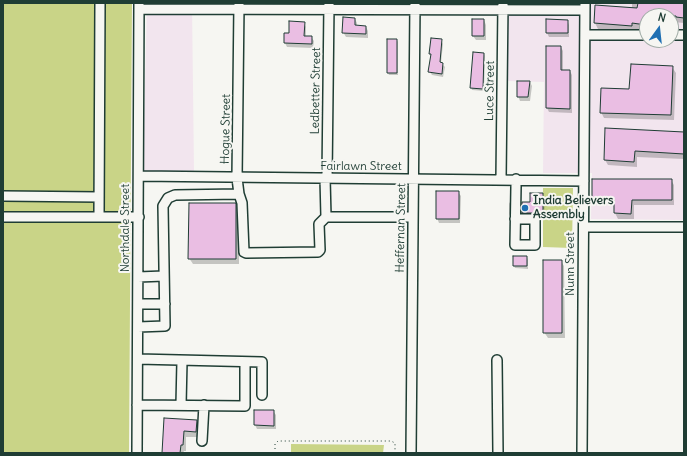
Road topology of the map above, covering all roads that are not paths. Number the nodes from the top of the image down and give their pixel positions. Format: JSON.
{"nodes":[{"id":1,"x":100,"y":3,"type":"edge"},
{"id":2,"x":139,"y":6,"type":"edge"},
{"id":3,"x":239,"y":6,"type":"edge"},
{"id":4,"x":272,"y":6,"type":"edge"},
{"id":5,"x":329,"y":6,"type":"edge"},
{"id":6,"x":415,"y":6,"type":"edge"},
{"id":7,"x":503,"y":6,"type":"edge"},
{"id":8,"x":585,"y":7,"type":"edge"},
{"id":9,"x":585,"y":35,"type":"junction"},
{"id":10,"x":639,"y":35,"type":"edge"},
{"id":11,"x":139,"y":176,"type":"junction"},
{"id":12,"x":237,"y":178,"type":"junction"},
{"id":13,"x":326,"y":178,"type":"junction"},
{"id":14,"x":414,"y":179,"type":"junction"},
{"id":15,"x":501,"y":179,"type":"junction"},
{"id":16,"x":516,"y":180,"type":"junction"},
{"id":17,"x":584,"y":181,"type":"junction"},
{"id":18,"x":239,"y":194,"type":"junction"},
{"id":19,"x":3,"y":196,"type":"edge"},
{"id":20,"x":99,"y":197,"type":"junction"},
{"id":21,"x":3,"y":217,"type":"edge"},
{"id":22,"x":99,"y":217,"type":"junction"},
{"id":23,"x":139,"y":217,"type":"junction"},
{"id":24,"x":326,"y":217,"type":"junction"},
{"id":25,"x":413,"y":217,"type":"junction"},
{"id":26,"x":515,"y":219,"type":"dead end"},
{"id":27,"x":584,"y":227,"type":"junction"},
{"id":28,"x":684,"y":227,"type":"edge"},
{"id":29,"x":164,"y":276,"type":"junction"},
{"id":30,"x":138,"y":277,"type":"junction"},
{"id":31,"x":138,"y":304,"type":"junction"},
{"id":32,"x":165,"y":304,"type":"junction"},
{"id":33,"x":138,"y":327,"type":"junction"},
{"id":34,"x":138,"y":359,"type":"junction"},
{"id":35,"x":498,"y":360,"type":"dead end"},
{"id":36,"x":182,"y":361,"type":"junction"},
{"id":37,"x":246,"y":362,"type":"junction"},
{"id":38,"x":262,"y":394,"type":"dead end"},
{"id":39,"x":137,"y":405,"type":"junction"},
{"id":40,"x":181,"y":405,"type":"junction"},
{"id":41,"x":204,"y":405,"type":"junction"},
{"id":42,"x":202,"y":441,"type":"dead end"},
{"id":43,"x":137,"y":453,"type":"edge"},
{"id":44,"x":411,"y":453,"type":"edge"},
{"id":45,"x":498,"y":453,"type":"edge"},
{"id":46,"x":582,"y":453,"type":"edge"}],
"edges":[{"from":1,"to":20,"type":"street"},
{"from":2,"to":3,"type":"street"},
{"from":2,"to":11,"type":"street","name":"Northdale Street"},
{"from":3,"to":4,"type":"street"},
{"from":3,"to":12,"type":"street","name":"Hogue Street"},
{"from":4,"to":5,"type":"street"},
{"from":5,"to":6,"type":"street"},
{"from":5,"to":13,"type":"street","name":"Ledbetter Street"},
{"from":6,"to":7,"type":"street"},
{"from":6,"to":14,"type":"street","name":"Heffernan Street"},
{"from":7,"to":8,"type":"street"},
{"from":7,"to":15,"type":"street","name":"Luce Street"},
{"from":8,"to":9,"type":"street","name":"Nunn Street"},
{"from":9,"to":10,"type":"street"},
{"from":9,"to":17,"type":"street","name":"Nunn Street"},
{"from":11,"to":12,"type":"street","name":"Fairlawn Street"},
{"from":11,"to":23,"type":"street","name":"Northdale Street"},
{"from":12,"to":13,"type":"street","name":"Fairlawn Street"},
{"from":12,"to":18,"type":"street","name":"Hogue Street"},
{"from":13,"to":14,"type":"street","name":"Fairlawn Street"},
{"from":13,"to":24,"type":"street","name":"Ledbetter Street"},
{"from":14,"to":15,"type":"street","name":"Fairlawn Street"},
{"from":14,"to":25,"type":"street","name":"Heffernan Street"},
{"from":15,"to":16,"type":"street","name":"Fairlawn Street"},
{"from":16,"to":17,"type":"street","name":"Fairlawn Street"},
{"from":16,"to":26,"type":"street"},
{"from":17,"to":27,"type":"street","name":"Nunn Street"},
{"from":18,"to":24,"type":"street","name":"Hogue Street"},
{"from":18,"to":29,"type":"street"},
{"from":19,"to":20,"type":"street"},
{"from":20,"to":22,"type":"street"},
{"from":21,"to":22,"type":"street"},
{"from":22,"to":23,"type":"street"},
{"from":23,"to":30,"type":"street","name":"Northdale Street"},
{"from":24,"to":25,"type":"street"},
{"from":25,"to":44,"type":"street","name":"Heffernan Street"},
{"from":27,"to":28,"type":"street"},
{"from":27,"to":46,"type":"street","name":"Nunn Street"},
{"from":29,"to":30,"type":"street"},
{"from":29,"to":32,"type":"street"},
{"from":30,"to":31,"type":"street","name":"Northdale Street"},
{"from":31,"to":32,"type":"street"},
{"from":31,"to":33,"type":"street","name":"Northdale Street"},
{"from":32,"to":33,"type":"street"},
{"from":33,"to":34,"type":"street","name":"Northdale Street"},
{"from":34,"to":36,"type":"street"},
{"from":34,"to":39,"type":"street","name":"Northdale Street"},
{"from":35,"to":45,"type":"street"},
{"from":36,"to":37,"type":"street"},
{"from":36,"to":40,"type":"street"},
{"from":37,"to":38,"type":"street"},
{"from":37,"to":41,"type":"street"},
{"from":39,"to":40,"type":"street"},
{"from":39,"to":43,"type":"street","name":"Northdale Street"},
{"from":40,"to":41,"type":"street"},
{"from":41,"to":42,"type":"street"}]}
